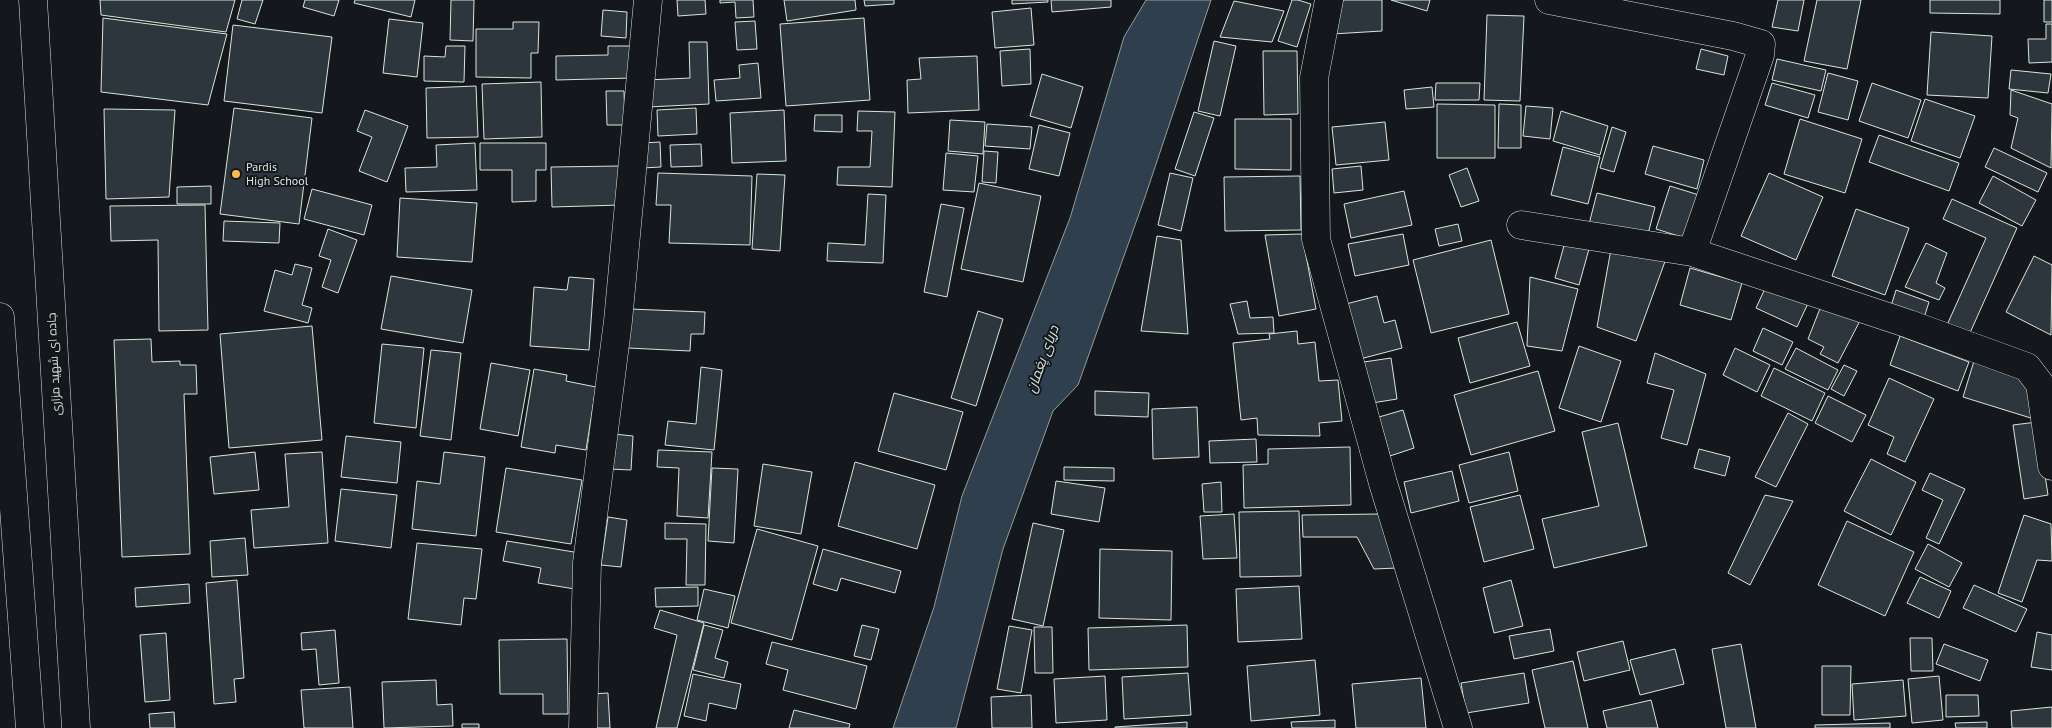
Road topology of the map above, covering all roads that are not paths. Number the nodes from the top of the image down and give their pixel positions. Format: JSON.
{"nodes":[{"id":1,"x":33,"y":0,"type":"edge"},
{"id":2,"x":648,"y":0,"type":"edge"},
{"id":3,"x":1329,"y":0,"type":"edge"},
{"id":4,"x":1549,"y":0,"type":"edge"},
{"id":5,"x":1521,"y":225,"type":"dead end"},
{"id":6,"x":1692,"y":252,"type":"junction"},
{"id":7,"x":0,"y":317,"type":"edge"},
{"id":8,"x":2052,"y":466,"type":"edge"},
{"id":9,"x":30,"y":728,"type":"edge"},
{"id":10,"x":76,"y":728,"type":"edge"},
{"id":11,"x":583,"y":728,"type":"edge"},
{"id":12,"x":1458,"y":728,"type":"edge"}],
"edges":[{"from":1,"to":10,"type":"street","name":"جاده ای شهید مزاری"},
{"from":2,"to":11,"type":"street"},
{"from":3,"to":12,"type":"street"},
{"from":4,"to":6,"type":"street"},
{"from":5,"to":6,"type":"street"},
{"from":6,"to":8,"type":"street"},
{"from":7,"to":9,"type":"street"}]}
